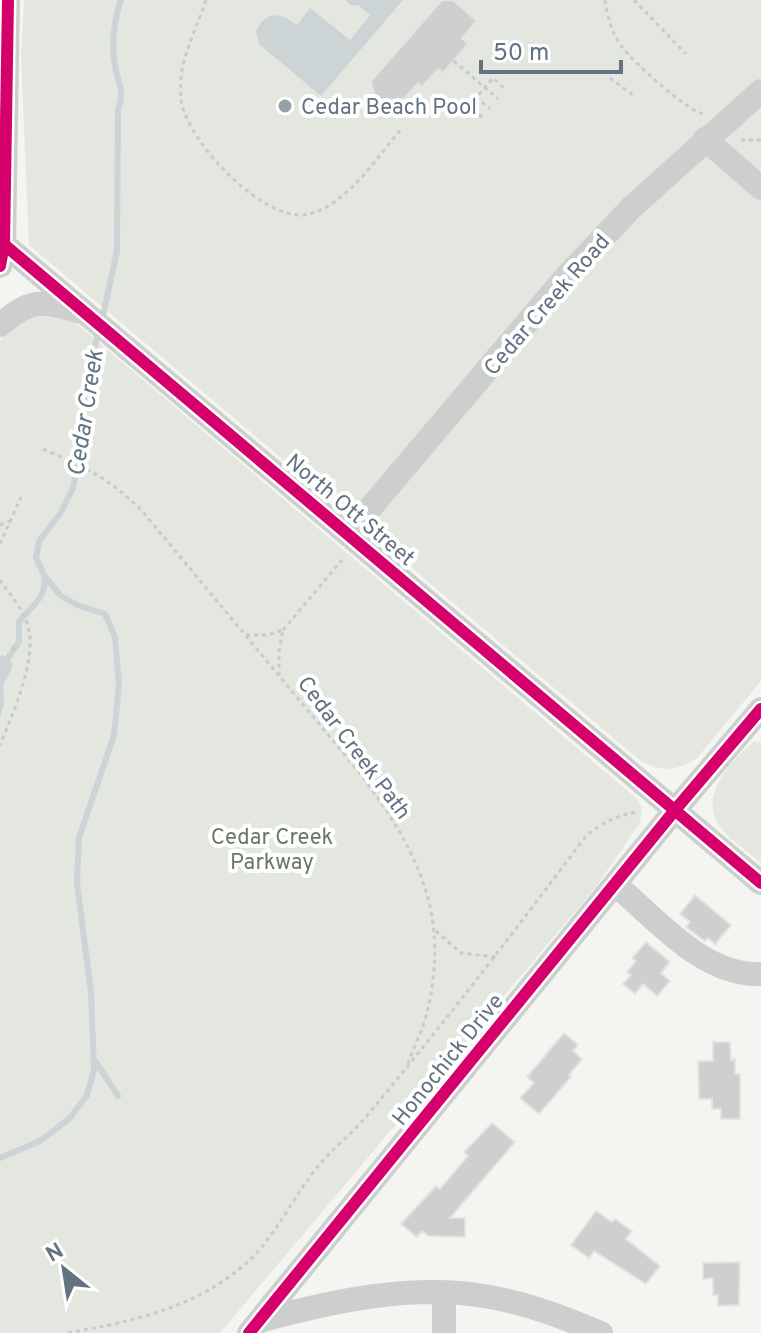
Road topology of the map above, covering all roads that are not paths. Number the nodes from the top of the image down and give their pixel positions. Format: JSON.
{"nodes":[{"id":1,"x":8,"y":0,"type":"edge"},
{"id":2,"x":761,"y":91,"type":"edge"},
{"id":3,"x":705,"y":139,"type":"junction"},
{"id":4,"x":761,"y":188,"type":"edge"},
{"id":5,"x":1,"y":250,"type":"edge"},
{"id":6,"x":87,"y":315,"type":"junction"},
{"id":7,"x":0,"y":325,"type":"edge"},
{"id":8,"x":347,"y":545,"type":"junction"},
{"id":9,"x":761,"y":709,"type":"edge"},
{"id":10,"x":675,"y":810,"type":"junction"},
{"id":11,"x":761,"y":883,"type":"edge"},
{"id":12,"x":615,"y":884,"type":"junction"},
{"id":13,"x":761,"y":974,"type":"edge"},
{"id":14,"x":444,"y":1294,"type":"junction"},
{"id":15,"x":254,"y":1327,"type":"edge"},
{"id":16,"x":444,"y":1333,"type":"edge"},
{"id":17,"x":601,"y":1333,"type":"edge"}],
"edges":[{"from":1,"to":5,"type":"street"},
{"from":2,"to":3,"type":"street","name":"Cedar Creek Road"},
{"from":3,"to":4,"type":"street"},
{"from":3,"to":8,"type":"street","name":"Cedar Creek Road"},
{"from":5,"to":6,"type":"street","name":"North Ott Street"},
{"from":6,"to":7,"type":"street"},
{"from":6,"to":8,"type":"street","name":"North Ott Street"},
{"from":8,"to":10,"type":"street","name":"North Ott Street"},
{"from":9,"to":10,"type":"street","name":"Honochick Drive"},
{"from":10,"to":11,"type":"street","name":"North Ott Street"},
{"from":10,"to":12,"type":"street","name":"Honochick Drive"},
{"from":12,"to":13,"type":"street"},
{"from":12,"to":15,"type":"street","name":"Honochick Drive"},
{"from":14,"to":15,"type":"street"},
{"from":14,"to":16,"type":"street"},
{"from":14,"to":17,"type":"street"}]}
